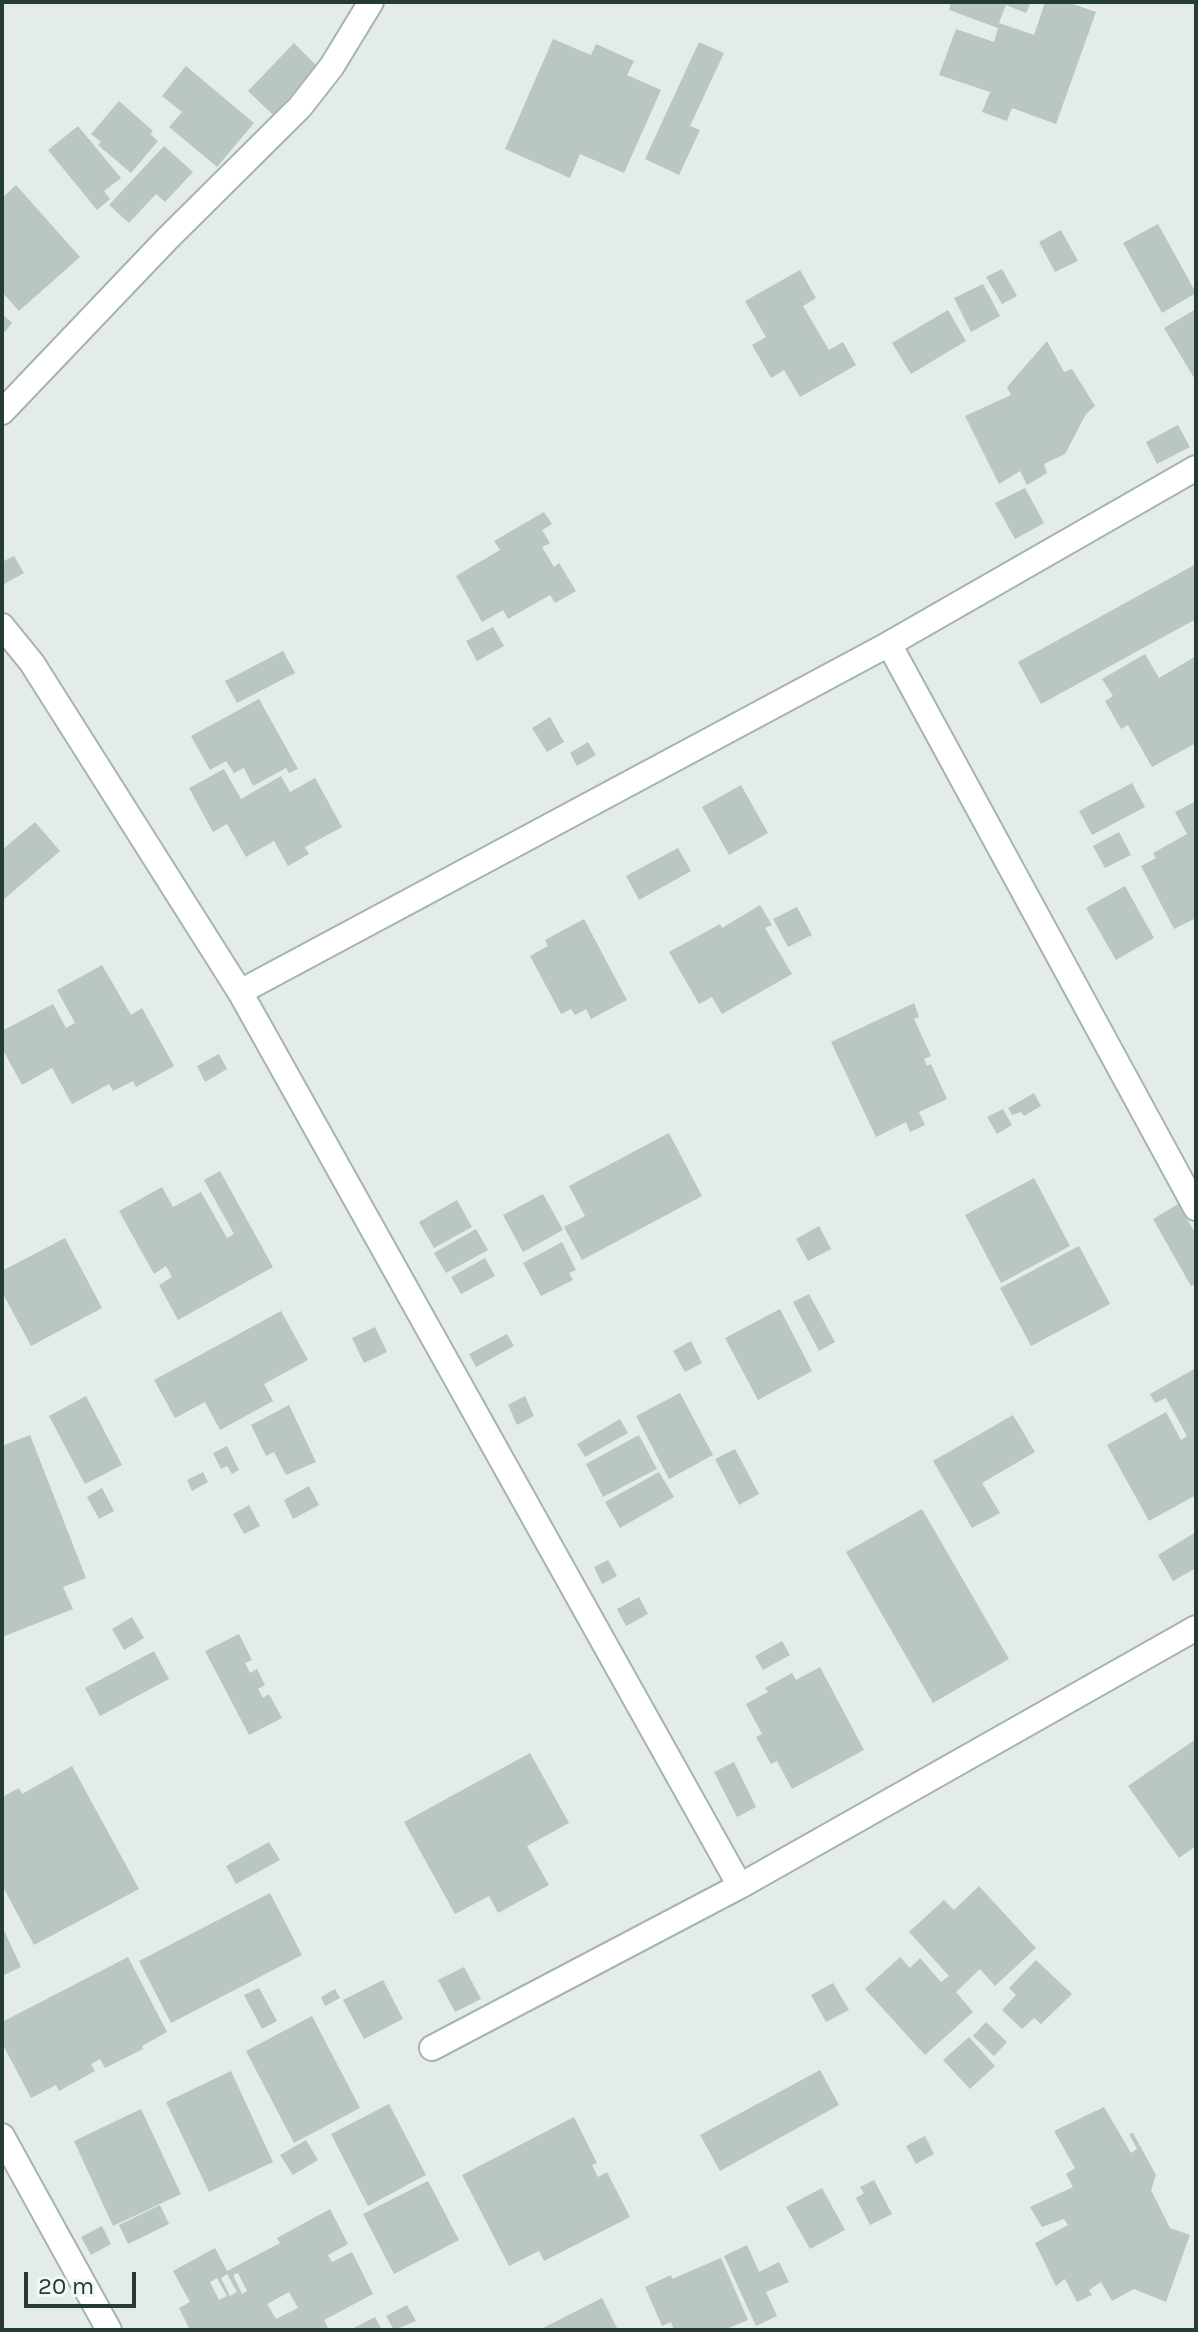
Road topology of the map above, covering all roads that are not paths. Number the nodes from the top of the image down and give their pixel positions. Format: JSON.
{"nodes":[{"id":1,"x":371,"y":2,"type":"edge"},
{"id":2,"x":2,"y":412,"type":"edge"},
{"id":3,"x":1196,"y":468,"type":"edge"},
{"id":4,"x":2,"y":626,"type":"edge"},
{"id":5,"x":889,"y":644,"type":"junction"},
{"id":6,"x":240,"y":992,"type":"junction"},
{"id":7,"x":1196,"y":1208,"type":"edge"},
{"id":8,"x":1196,"y":1628,"type":"edge"},
{"id":9,"x":740,"y":1886,"type":"junction"},
{"id":10,"x":432,"y":2048,"type":"dead end"},
{"id":11,"x":2,"y":2136,"type":"edge"},
{"id":12,"x":109,"y":2330,"type":"edge"}],
"edges":[{"from":1,"to":2,"type":"street"},
{"from":3,"to":5,"type":"street"},
{"from":4,"to":6,"type":"street"},
{"from":5,"to":6,"type":"street"},
{"from":5,"to":7,"type":"street"},
{"from":6,"to":9,"type":"street"},
{"from":8,"to":9,"type":"street"},
{"from":9,"to":10,"type":"street"},
{"from":11,"to":12,"type":"street"}]}
